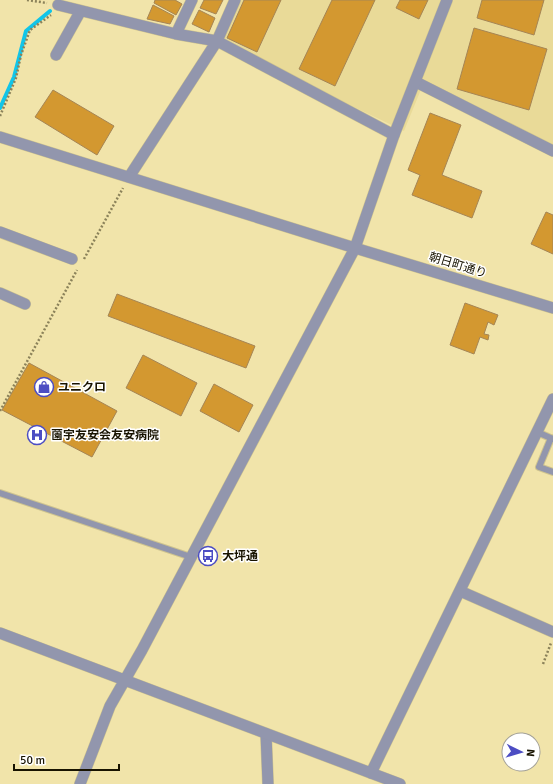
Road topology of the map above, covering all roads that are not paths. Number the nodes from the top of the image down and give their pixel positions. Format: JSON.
{"nodes":[{"id":1,"x":192,"y":0,"type":"edge"},
{"id":2,"x":235,"y":0,"type":"edge"},
{"id":3,"x":447,"y":0,"type":"edge"},
{"id":4,"x":65,"y":4,"type":"edge"},
{"id":5,"x":80,"y":12,"type":"junction"},
{"id":6,"x":176,"y":34,"type":"junction"},
{"id":7,"x":217,"y":41,"type":"junction"},
{"id":8,"x":56,"y":55,"type":"dead end"},
{"id":9,"x":416,"y":82,"type":"junction"},
{"id":10,"x":394,"y":135,"type":"junction"},
{"id":11,"x":0,"y":137,"type":"edge"},
{"id":12,"x":553,"y":151,"type":"edge"},
{"id":13,"x":129,"y":177,"type":"junction"},
{"id":14,"x":0,"y":232,"type":"edge"},
{"id":15,"x":355,"y":248,"type":"junction"},
{"id":16,"x":76,"y":263,"type":"road end"},
{"id":17,"x":0,"y":293,"type":"edge"},
{"id":18,"x":25,"y":304,"type":"dead end"},
{"id":19,"x":553,"y":308,"type":"edge"},
{"id":20,"x":553,"y":399,"type":"edge"},
{"id":21,"x":537,"y":432,"type":"junction"},
{"id":22,"x":552,"y":438,"type":"edge"},
{"id":23,"x":553,"y":472,"type":"edge"},
{"id":24,"x":0,"y":493,"type":"edge"},
{"id":25,"x":191,"y":557,"type":"junction"},
{"id":26,"x":460,"y":591,"type":"junction"},
{"id":27,"x":553,"y":632,"type":"edge"},
{"id":28,"x":0,"y":633,"type":"edge"},
{"id":29,"x":125,"y":679,"type":"junction"},
{"id":30,"x":266,"y":734,"type":"junction"},
{"id":31,"x":371,"y":773,"type":"junction"},
{"id":32,"x":80,"y":784,"type":"edge"},
{"id":33,"x":268,"y":784,"type":"edge"},
{"id":34,"x":400,"y":784,"type":"edge"}],
"edges":[{"from":1,"to":6,"type":"street"},
{"from":2,"to":7,"type":"street"},
{"from":3,"to":9,"type":"street"},
{"from":4,"to":5,"type":"street"},
{"from":5,"to":6,"type":"street"},
{"from":5,"to":8,"type":"street"},
{"from":6,"to":7,"type":"street"},
{"from":7,"to":10,"type":"street"},
{"from":7,"to":13,"type":"street"},
{"from":9,"to":10,"type":"street"},
{"from":9,"to":12,"type":"street"},
{"from":10,"to":15,"type":"street"},
{"from":11,"to":13,"type":"street","name":"朝日町通り"},
{"from":13,"to":15,"type":"street","name":"朝日町通り"},
{"from":14,"to":16,"type":"street"},
{"from":15,"to":19,"type":"street","name":"朝日町通り"},
{"from":15,"to":25,"type":"street"},
{"from":17,"to":18,"type":"street"},
{"from":20,"to":21,"type":"street"},
{"from":21,"to":22,"type":"lane"},
{"from":21,"to":26,"type":"street"},
{"from":22,"to":23,"type":"lane"},
{"from":24,"to":25,"type":"lane"},
{"from":25,"to":29,"type":"street"},
{"from":26,"to":27,"type":"street"},
{"from":26,"to":31,"type":"street"},
{"from":28,"to":29,"type":"street"},
{"from":29,"to":30,"type":"street"},
{"from":29,"to":32,"type":"street"},
{"from":30,"to":31,"type":"street"},
{"from":30,"to":33,"type":"street"},
{"from":31,"to":34,"type":"street"}]}
